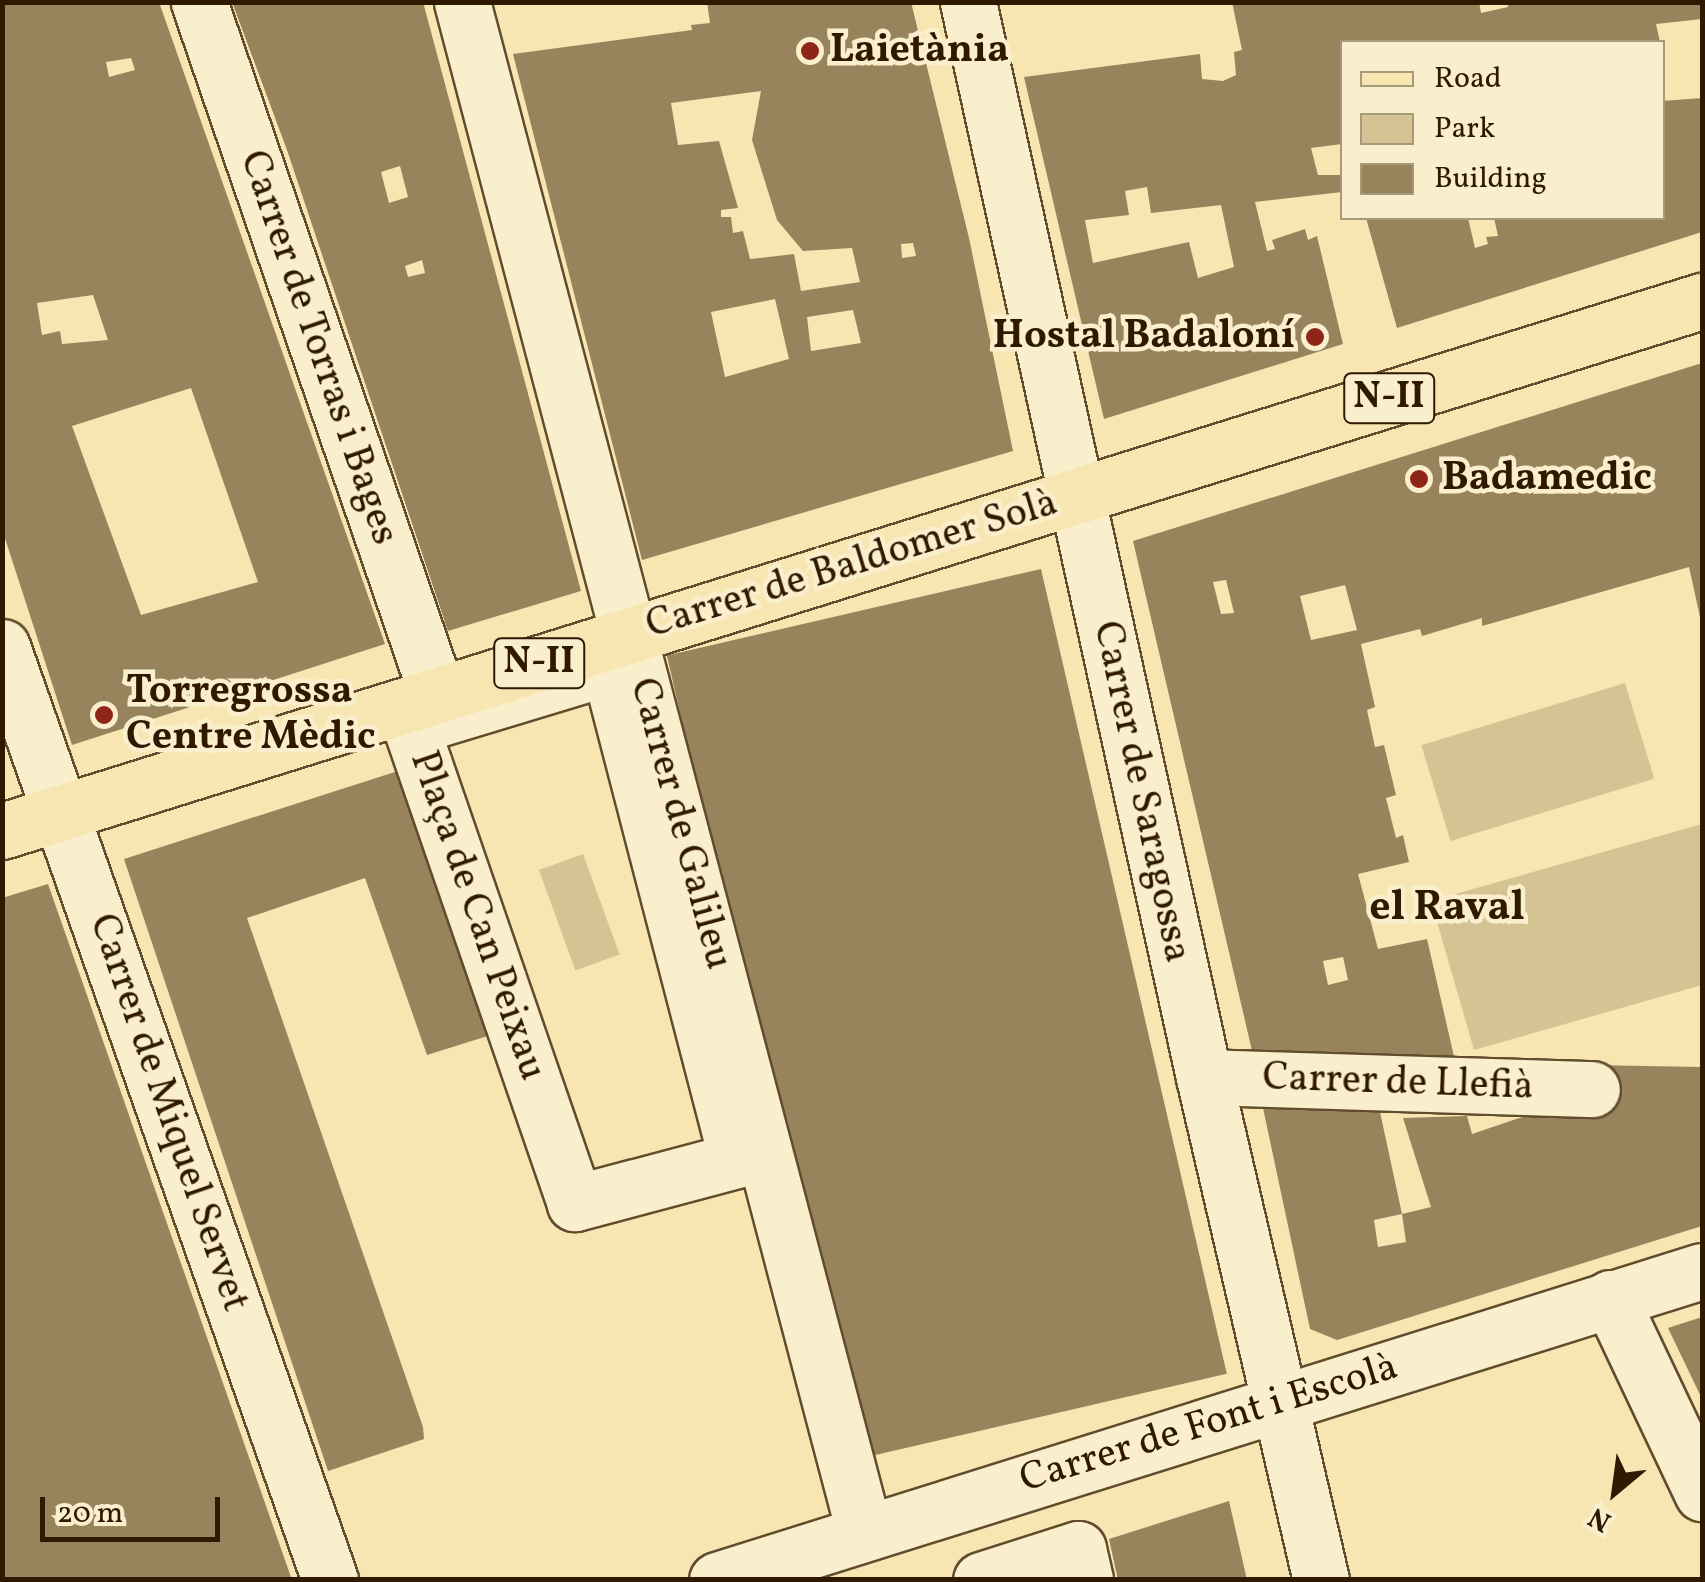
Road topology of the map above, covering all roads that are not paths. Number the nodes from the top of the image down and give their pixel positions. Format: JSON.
{"nodes":[{"id":1,"x":199,"y":2,"type":"edge"},
{"id":2,"x":462,"y":2,"type":"edge"},
{"id":3,"x":968,"y":2,"type":"edge"},
{"id":4,"x":1702,"y":301,"type":"edge"},
{"id":5,"x":1076,"y":496,"type":"junction"},
{"id":6,"x":630,"y":634,"type":"junction"},
{"id":7,"x":2,"y":647,"type":"edge"},
{"id":8,"x":437,"y":694,"type":"junction"},
{"id":9,"x":64,"y":810,"type":"junction"},
{"id":10,"x":2,"y":832,"type":"edge"},
{"id":11,"x":1204,"y":1077,"type":"junction"},
{"id":12,"x":1592,"y":1089,"type":"dead end"},
{"id":13,"x":575,"y":1203,"type":"joint"},
{"id":14,"x":1702,"y":1270,"type":"edge"},
{"id":15,"x":1610,"y":1298,"type":"junction"},
{"id":16,"x":1278,"y":1404,"type":"junction"},
{"id":17,"x":1702,"y":1493,"type":"edge"},
{"id":18,"x":864,"y":1531,"type":"junction"},
{"id":19,"x":330,"y":1580,"type":"edge"},
{"id":20,"x":717,"y":1580,"type":"edge"},
{"id":21,"x":981,"y":1580,"type":"edge"},
{"id":22,"x":1085,"y":1580,"type":"edge"},
{"id":23,"x":1321,"y":1580,"type":"edge"}],
"edges":[{"from":1,"to":8,"type":"street","name":"Carrer de Torras i Bages"},
{"from":2,"to":6,"type":"street","name":"Carrer de Galileu"},
{"from":3,"to":5,"type":"street","name":"Carrer de Saragossa"},
{"from":4,"to":5,"type":"main road","name":"Carrer de Baldomer Solà","number":"N-II"},
{"from":5,"to":6,"type":"main road","name":"Carrer de Baldomer Solà","number":"N-II"},
{"from":5,"to":11,"type":"street","name":"Carrer de Saragossa"},
{"from":6,"to":8,"type":"main road","name":"Carrer de Baldomer Solà","number":"N-II"},
{"from":6,"to":18,"type":"street","name":"Carrer de Galileu"},
{"from":7,"to":9,"type":"street","name":"Carrer de Miquel Servet"},
{"from":8,"to":9,"type":"main road","name":"Carrer de Baldomer Solà","number":"N-II"},
{"from":9,"to":10,"type":"main road","name":"Carrer de Baldomer Solà","number":"N-II"},
{"from":9,"to":19,"type":"street","name":"Carrer de Miquel Servet"},
{"from":11,"to":12,"type":"street","name":"Carrer de Llefià"},
{"from":11,"to":16,"type":"street","name":"Carrer de Saragossa"},
{"from":13,"to":13,"type":"street","name":"Plaça de Can Peixau"},
{"from":14,"to":15,"type":"street","name":"Carrer de Font i Escolà"},
{"from":15,"to":16,"type":"street","name":"Carrer de Font i Escolà"},
{"from":15,"to":17,"type":"street"},
{"from":16,"to":18,"type":"street","name":"Carrer de Font i Escolà"},
{"from":16,"to":23,"type":"street","name":"Carrer de Saragossa"},
{"from":18,"to":20,"type":"street","name":"Carrer de Font i Escolà"},
{"from":21,"to":22,"type":"street"}]}
